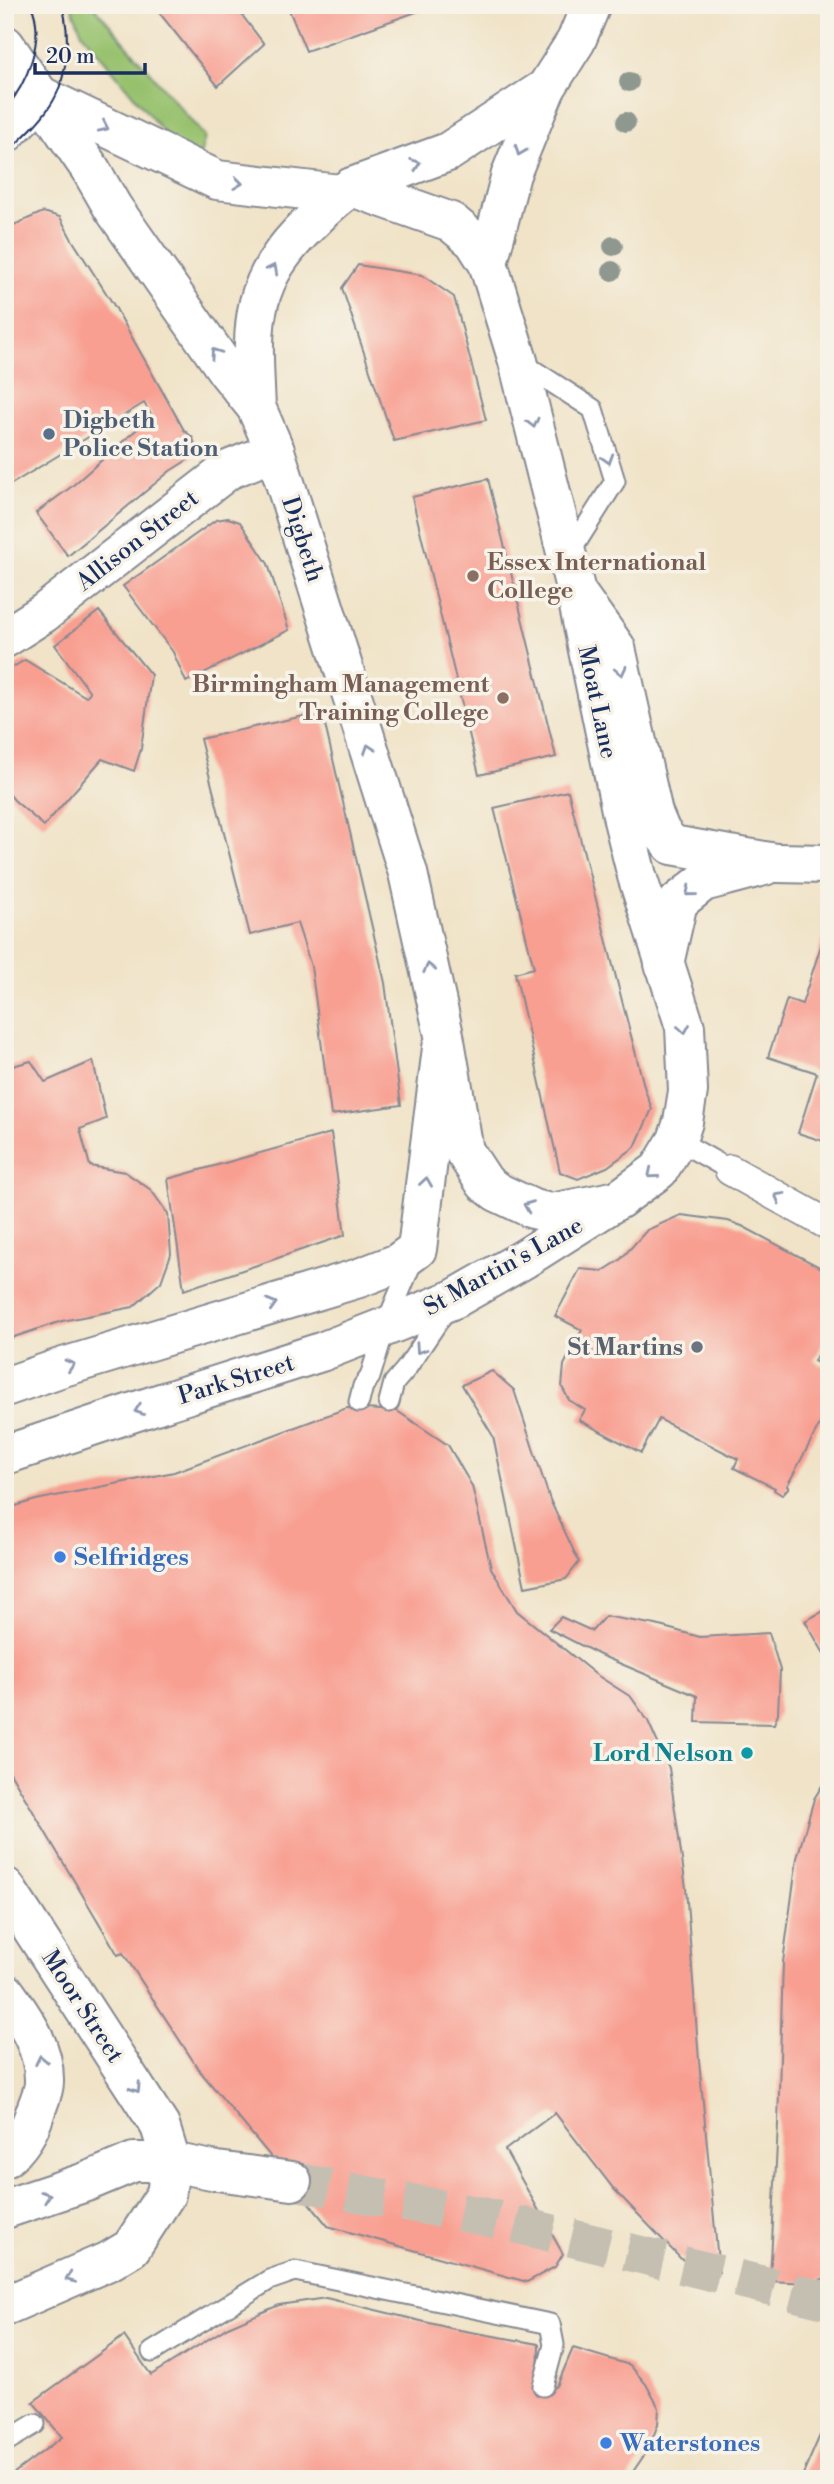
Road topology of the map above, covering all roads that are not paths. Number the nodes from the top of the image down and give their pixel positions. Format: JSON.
{"nodes":[{"id":1,"x":591,"y":5,"type":"edge"},
{"id":2,"x":5,"y":45,"type":"edge"},
{"id":3,"x":546,"y":88,"type":"junction"},
{"id":4,"x":42,"y":97,"type":"junction"},
{"id":5,"x":5,"y":134,"type":"edge"},
{"id":6,"x":346,"y":191,"type":"junction"},
{"id":7,"x":488,"y":263,"type":"junction"},
{"id":8,"x":518,"y":361,"type":"junction"},
{"id":9,"x":256,"y":407,"type":"junction"},
{"id":10,"x":275,"y":450,"type":"junction"},
{"id":11,"x":571,"y":575,"type":"junction"},
{"id":12,"x":5,"y":638,"type":"edge"},
{"id":13,"x":776,"y":863,"type":"junction"},
{"id":14,"x":829,"y":864,"type":"edge"},
{"id":15,"x":664,"y":964,"type":"junction"},
{"id":16,"x":444,"y":1035,"type":"junction"},
{"id":17,"x":677,"y":1140,"type":"junction"},
{"id":18,"x":730,"y":1170,"type":"joint"},
{"id":19,"x":618,"y":1200,"type":"junction"},
{"id":20,"x":829,"y":1225,"type":"edge"},
{"id":21,"x":416,"y":1249,"type":"junction"},
{"id":22,"x":454,"y":1298,"type":"junction"},
{"id":23,"x":386,"y":1327,"type":"junction"},
{"id":24,"x":5,"y":1387,"type":"edge"},
{"id":25,"x":359,"y":1402,"type":"dead end"},
{"id":26,"x":389,"y":1402,"type":"dead end"},
{"id":27,"x":5,"y":1455,"type":"edge"},
{"id":28,"x":5,"y":1887,"type":"edge"},
{"id":29,"x":5,"y":1992,"type":"edge"},
{"id":30,"x":5,"y":2158,"type":"edge"},
{"id":31,"x":171,"y":2162,"type":"junction"},
{"id":32,"x":292,"y":2182,"type":"tunnel mouth"},
{"id":33,"x":5,"y":2209,"type":"edge"},
{"id":34,"x":5,"y":2306,"type":"edge"},
{"id":35,"x":152,"y":2352,"type":"dead end"},
{"id":36,"x":543,"y":2386,"type":"dead end"},
{"id":37,"x":35,"y":2424,"type":"dead end"},
{"id":38,"x":5,"y":2442,"type":"edge"}],
"edges":[{"from":1,"to":3,"type":"street"},
{"from":2,"to":4,"type":"street","name":"Digbeth"},
{"from":6,"to":3,"type":"street","one_way":true},
{"from":3,"to":7,"type":"street","one_way":true},
{"from":4,"to":5,"type":"street"},
{"from":4,"to":6,"type":"street","name":"Digbeth","one_way":true},
{"from":9,"to":4,"type":"street","name":"Digbeth","one_way":true},
{"from":6,"to":7,"type":"street"},
{"from":9,"to":6,"type":"street","one_way":true},
{"from":7,"to":8,"type":"street","name":"Moat Lane"},
{"from":8,"to":11,"type":"street","name":"Moat Lane","one_way":true},
{"from":8,"to":11,"type":"lane","one_way":true},
{"from":9,"to":10,"type":"street","name":"Digbeth"},
{"from":10,"to":12,"type":"street","name":"Allison Street"},
{"from":16,"to":10,"type":"street","name":"Digbeth","one_way":true},
{"from":11,"to":13,"type":"street","one_way":true},
{"from":11,"to":15,"type":"street","name":"Moat Lane"},
{"from":13,"to":14,"type":"street"},
{"from":13,"to":15,"type":"street","one_way":true},
{"from":15,"to":17,"type":"street","name":"Moat Lane","one_way":true},
{"from":19,"to":16,"type":"street","name":"St Martin's Lane","one_way":true},
{"from":21,"to":16,"type":"street","one_way":true},
{"from":17,"to":18,"type":"lane"},
{"from":17,"to":19,"type":"street","name":"St Martin's Lane","one_way":true},
{"from":20,"to":18,"type":"street","one_way":true},
{"from":19,"to":22,"type":"street","name":"St Martin's Lane"},
{"from":21,"to":23,"type":"lane"},
{"from":24,"to":21,"type":"street","one_way":true},
{"from":22,"to":23,"type":"street","name":"St Martin's Lane"},
{"from":22,"to":26,"type":"lane","one_way":true},
{"from":23,"to":25,"type":"lane"},
{"from":23,"to":27,"type":"street","name":"Park Street","one_way":true},
{"from":28,"to":31,"type":"street","name":"Moor Street","one_way":true},
{"from":30,"to":29,"type":"street","one_way":true},
{"from":31,"to":32,"type":"street"},
{"from":33,"to":31,"type":"street","one_way":true},
{"from":31,"to":34,"type":"street","one_way":true},
{"from":35,"to":36,"type":"lane"},
{"from":37,"to":38,"type":"lane"}]}
